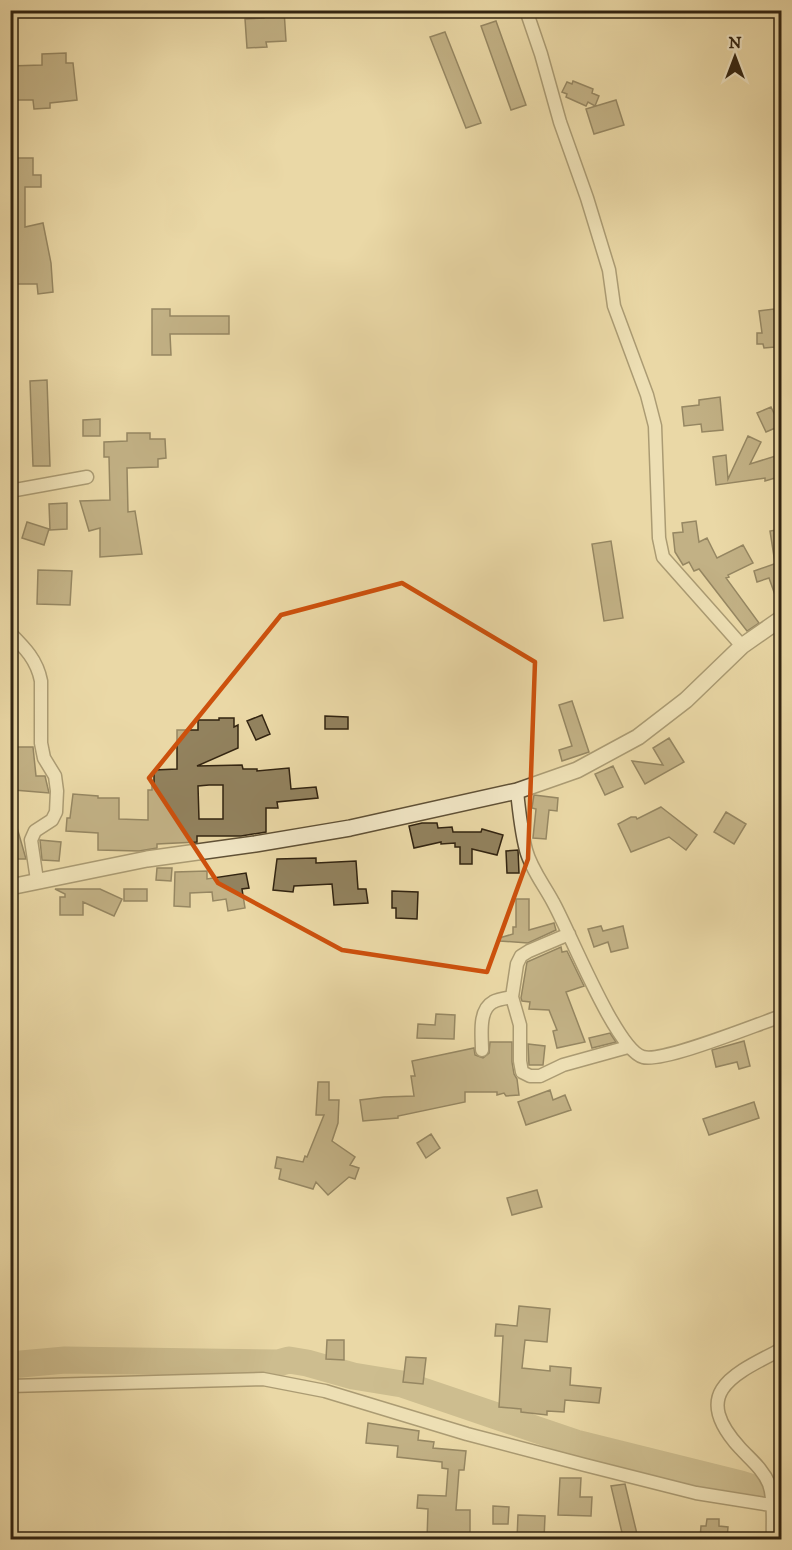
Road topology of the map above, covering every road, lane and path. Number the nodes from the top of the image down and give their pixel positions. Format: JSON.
{"nodes":[{"id":1,"x":525,"y":10,"type":"edge"},
{"id":2,"x":87,"y":477,"type":"dead end"},
{"id":3,"x":10,"y":491,"type":"edge"},
{"id":4,"x":782,"y":618,"type":"edge"},
{"id":5,"x":10,"y":633,"type":"edge"},
{"id":6,"x":742,"y":646,"type":"junction"},
{"id":7,"x":517,"y":791,"type":"junction"},
{"id":8,"x":37,"y":880,"type":"junction"},
{"id":9,"x":10,"y":887,"type":"edge"},
{"id":10,"x":569,"y":934,"type":"junction"},
{"id":11,"x":512,"y":997,"type":"junction"},
{"id":12,"x":782,"y":1016,"type":"edge"},
{"id":13,"x":628,"y":1047,"type":"junction"},
{"id":14,"x":482,"y":1050,"type":"dead end"},
{"id":15,"x":782,"y":1349,"type":"edge"},
{"id":16,"x":10,"y":1386,"type":"edge"},
{"id":17,"x":775,"y":1505,"type":"edge"},
{"id":18,"x":772,"y":1539,"type":"edge"}],
"edges":[{"from":1,"to":6,"type":"street"},
{"from":2,"to":3,"type":"street"},
{"from":4,"to":6,"type":"street"},
{"from":5,"to":8,"type":"street"},
{"from":6,"to":7,"type":"street"},
{"from":7,"to":8,"type":"street"},
{"from":7,"to":10,"type":"street"},
{"from":8,"to":9,"type":"street"},
{"from":10,"to":11,"type":"street"},
{"from":10,"to":13,"type":"street"},
{"from":11,"to":13,"type":"street"},
{"from":11,"to":14,"type":"street"},
{"from":12,"to":13,"type":"street"},
{"from":15,"to":17,"type":"street"},
{"from":16,"to":17,"type":"street"},
{"from":17,"to":18,"type":"street"}]}
